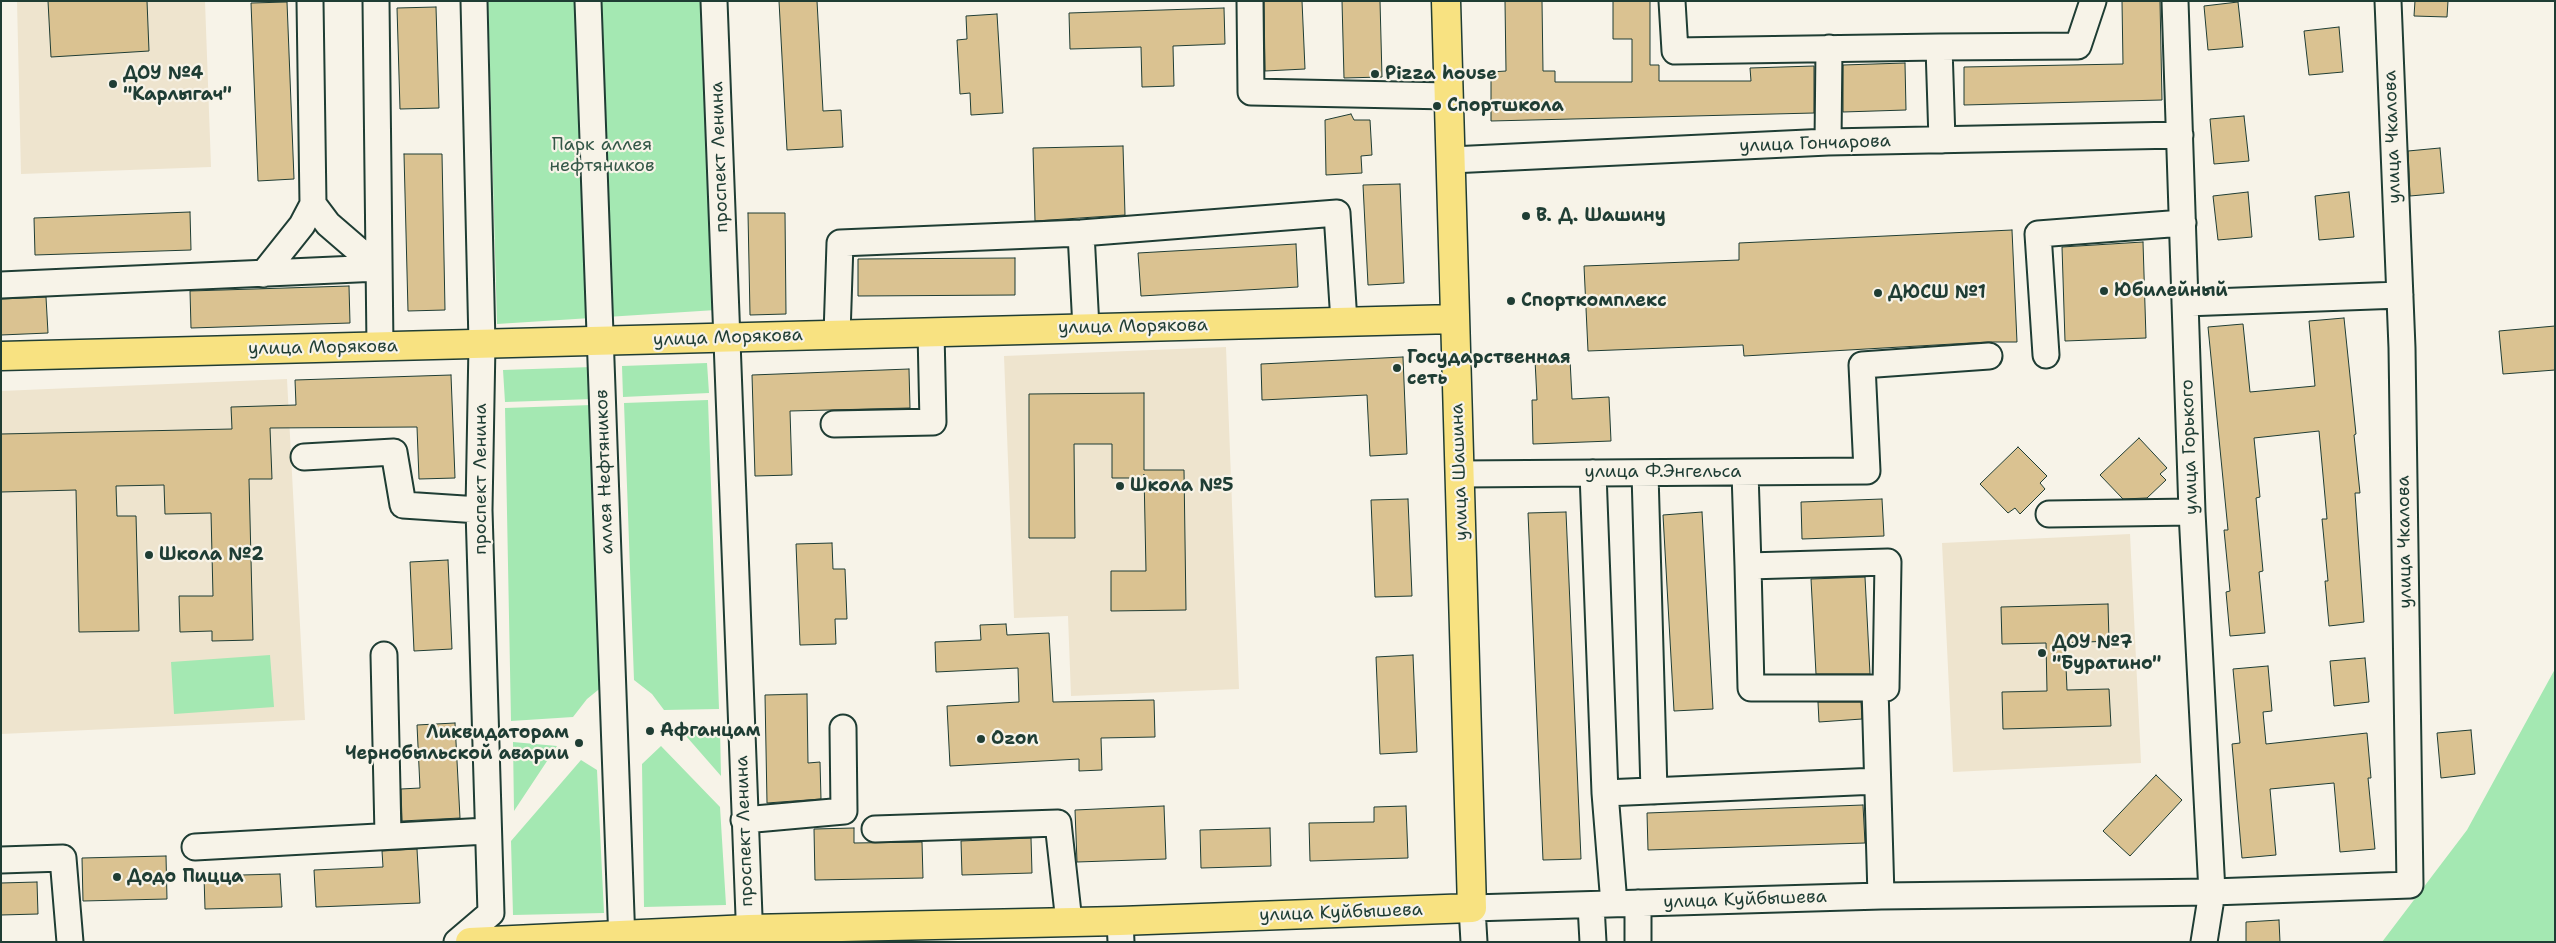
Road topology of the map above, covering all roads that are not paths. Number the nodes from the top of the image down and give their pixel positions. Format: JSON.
{"nodes":[{"id":1,"x":310,"y":1,"type":"edge"},
{"id":2,"x":376,"y":1,"type":"edge"},
{"id":3,"x":474,"y":1,"type":"edge"},
{"id":4,"x":588,"y":1,"type":"edge"},
{"id":5,"x":714,"y":1,"type":"edge"},
{"id":6,"x":1250,"y":1,"type":"edge"},
{"id":7,"x":1446,"y":1,"type":"edge"},
{"id":8,"x":1672,"y":1,"type":"edge"},
{"id":9,"x":2093,"y":1,"type":"edge"},
{"id":10,"x":2175,"y":1,"type":"edge"},
{"id":11,"x":2388,"y":1,"type":"edge"},
{"id":12,"x":1939,"y":47,"type":"junction"},
{"id":13,"x":1830,"y":48,"type":"junction"},
{"id":14,"x":1448,"y":96,"type":"junction"},
{"id":15,"x":2180,"y":135,"type":"junction"},
{"id":16,"x":1942,"y":140,"type":"junction"},
{"id":17,"x":1828,"y":142,"type":"junction"},
{"id":18,"x":1451,"y":160,"type":"junction"},
{"id":19,"x":314,"y":204,"type":"junction"},
{"id":20,"x":2183,"y":223,"type":"junction"},
{"id":21,"x":1081,"y":233,"type":"junction"},
{"id":22,"x":379,"y":268,"type":"junction"},
{"id":23,"x":262,"y":274,"type":"junction"},
{"id":24,"x":1,"y":285,"type":"edge"},
{"id":25,"x":2400,"y":295,"type":"junction"},
{"id":26,"x":2185,"y":302,"type":"junction"},
{"id":27,"x":1455,"y":318,"type":"junction"},
{"id":28,"x":1344,"y":322,"type":"junction"},
{"id":29,"x":1086,"y":328,"type":"junction"},
{"id":30,"x":931,"y":332,"type":"junction"},
{"id":31,"x":837,"y":335,"type":"junction"},
{"id":32,"x":726,"y":338,"type":"junction"},
{"id":33,"x":600,"y":341,"type":"junction"},
{"id":34,"x":482,"y":344,"type":"junction"},
{"id":35,"x":380,"y":346,"type":"junction"},
{"id":36,"x":2046,"y":355,"type":"dead end"},
{"id":37,"x":1,"y":356,"type":"edge"},
{"id":38,"x":1989,"y":356,"type":"dead end"},
{"id":39,"x":834,"y":424,"type":"dead end"},
{"id":40,"x":304,"y":457,"type":"dead end"},
{"id":41,"x":1745,"y":472,"type":"junction"},
{"id":42,"x":1593,"y":473,"type":"junction"},
{"id":43,"x":1645,"y":473,"type":"junction"},
{"id":44,"x":1460,"y":474,"type":"junction"},
{"id":45,"x":479,"y":510,"type":"junction"},
{"id":46,"x":2192,"y":512,"type":"junction"},
{"id":47,"x":2049,"y":514,"type":"dead end"},
{"id":48,"x":1748,"y":566,"type":"junction"},
{"id":49,"x":384,"y":655,"type":"dead end"},
{"id":50,"x":1875,"y":688,"type":"junction"},
{"id":51,"x":843,"y":728,"type":"dead end"},
{"id":52,"x":1877,"y":781,"type":"junction"},
{"id":53,"x":1654,"y":791,"type":"junction"},
{"id":54,"x":1605,"y":793,"type":"junction"},
{"id":55,"x":744,"y":820,"type":"junction"},
{"id":56,"x":875,"y":829,"type":"dead end"},
{"id":57,"x":487,"y":831,"type":"junction"},
{"id":58,"x":388,"y":835,"type":"junction"},
{"id":59,"x":195,"y":846,"type":"dead end"},
{"id":60,"x":1,"y":860,"type":"edge"},
{"id":61,"x":2212,"y":892,"type":"junction"},
{"id":62,"x":1881,"y":896,"type":"junction"},
{"id":63,"x":1614,"y":904,"type":"junction"},
{"id":64,"x":1472,"y":908,"type":"junction"},
{"id":65,"x":1069,"y":922,"type":"junction"},
{"id":66,"x":1120,"y":932,"type":"edge"},
{"id":67,"x":750,"y":936,"type":"edge"},
{"id":68,"x":622,"y":939,"type":"edge"},
{"id":69,"x":70,"y":942,"type":"edge"},
{"id":70,"x":457,"y":942,"type":"edge"},
{"id":71,"x":470,"y":942,"type":"edge"},
{"id":72,"x":1474,"y":942,"type":"edge"},
{"id":73,"x":1593,"y":942,"type":"edge"},
{"id":74,"x":1638,"y":942,"type":"edge"},
{"id":75,"x":2204,"y":942,"type":"edge"}],
"edges":[{"from":1,"to":19,"type":"street"},
{"from":2,"to":22,"type":"street"},
{"from":3,"to":34,"type":"street","name":"проспект Ленина"},
{"from":4,"to":33,"type":"street","name":"аллея Нефтяников"},
{"from":5,"to":32,"type":"street","name":"проспект Ленина"},
{"from":6,"to":14,"type":"street"},
{"from":7,"to":14,"type":"main road","name":"улица Шашина"},
{"from":8,"to":13,"type":"street"},
{"from":9,"to":12,"type":"street"},
{"from":10,"to":15,"type":"street","name":"улица Горького"},
{"from":11,"to":25,"type":"street","name":"улица Чкалова"},
{"from":12,"to":13,"type":"street"},
{"from":12,"to":16,"type":"street"},
{"from":13,"to":17,"type":"street"},
{"from":14,"to":18,"type":"main road","name":"улица Шашина"},
{"from":15,"to":16,"type":"street","name":"улица Гончарова"},
{"from":15,"to":20,"type":"street","name":"улица Горького"},
{"from":16,"to":17,"type":"street","name":"улица Гончарова"},
{"from":17,"to":18,"type":"street","name":"улица Гончарова"},
{"from":18,"to":27,"type":"main road","name":"улица Шашина"},
{"from":19,"to":22,"type":"street"},
{"from":19,"to":23,"type":"street"},
{"from":20,"to":26,"type":"street","name":"улица Горького"},
{"from":20,"to":36,"type":"street"},
{"from":21,"to":28,"type":"street"},
{"from":21,"to":29,"type":"street"},
{"from":21,"to":31,"type":"street"},
{"from":22,"to":23,"type":"street"},
{"from":22,"to":35,"type":"street"},
{"from":23,"to":24,"type":"street"},
{"from":25,"to":26,"type":"street"},
{"from":25,"to":61,"type":"street","name":"улица Чкалова"},
{"from":26,"to":46,"type":"street","name":"улица Горького"},
{"from":27,"to":28,"type":"main road","name":"улица Морякова"},
{"from":27,"to":44,"type":"main road","name":"улица Шашина"},
{"from":28,"to":29,"type":"main road","name":"улица Морякова"},
{"from":29,"to":30,"type":"main road","name":"улица Морякова"},
{"from":30,"to":31,"type":"main road","name":"улица Морякова"},
{"from":30,"to":39,"type":"street"},
{"from":31,"to":32,"type":"main road","name":"улица Морякова"},
{"from":32,"to":33,"type":"main road","name":"улица Морякова"},
{"from":32,"to":55,"type":"street","name":"проспект Ленина"},
{"from":33,"to":34,"type":"main road","name":"улица Морякова"},
{"from":33,"to":68,"type":"street","name":"аллея Нефтяников"},
{"from":34,"to":35,"type":"main road","name":"улица Морякова"},
{"from":34,"to":45,"type":"street","name":"проспект Ленина"},
{"from":35,"to":37,"type":"main road","name":"улица Морякова"},
{"from":38,"to":41,"type":"street","name":"улица Ф.Энгельса"},
{"from":40,"to":45,"type":"street"},
{"from":41,"to":43,"type":"street","name":"улица Ф.Энгельса"},
{"from":41,"to":48,"type":"street"},
{"from":42,"to":43,"type":"street","name":"улица Ф.Энгельса"},
{"from":42,"to":44,"type":"street","name":"улица Ф.Энгельса"},
{"from":42,"to":54,"type":"street"},
{"from":43,"to":53,"type":"street"},
{"from":44,"to":64,"type":"main road","name":"улица Шашина"},
{"from":45,"to":57,"type":"street","name":"проспект Ленина"},
{"from":46,"to":47,"type":"street"},
{"from":46,"to":61,"type":"street","name":"улица Горького"},
{"from":48,"to":50,"type":"street"},
{"from":48,"to":50,"type":"street"},
{"from":49,"to":58,"type":"street"},
{"from":50,"to":52,"type":"street"},
{"from":51,"to":55,"type":"street"},
{"from":52,"to":53,"type":"street"},
{"from":52,"to":62,"type":"street"},
{"from":53,"to":54,"type":"street"},
{"from":54,"to":63,"type":"street"},
{"from":55,"to":67,"type":"street","name":"проспект Ленина"},
{"from":56,"to":65,"type":"street"},
{"from":57,"to":58,"type":"street"},
{"from":57,"to":70,"type":"street","name":"проспект Ленина"},
{"from":58,"to":59,"type":"street"},
{"from":60,"to":69,"type":"street"},
{"from":61,"to":62,"type":"street","name":"улица Куйбышева"},
{"from":61,"to":75,"type":"street","name":"улица Горького"},
{"from":62,"to":63,"type":"street","name":"улица Куйбышева"},
{"from":63,"to":64,"type":"street","name":"улица Куйбышева"},
{"from":63,"to":73,"type":"street"},
{"from":63,"to":74,"type":"street"},
{"from":64,"to":66,"type":"main road","name":"улица Куйбышева"},
{"from":64,"to":72,"type":"street","name":"улица Шашина"},
{"from":65,"to":66,"type":"main road","name":"улица Куйбышева"},
{"from":65,"to":67,"type":"main road","name":"улица Куйбышева"},
{"from":67,"to":68,"type":"main road","name":"улица Куйбышева"},
{"from":68,"to":71,"type":"main road","name":"улица Куйбышева"}]}
